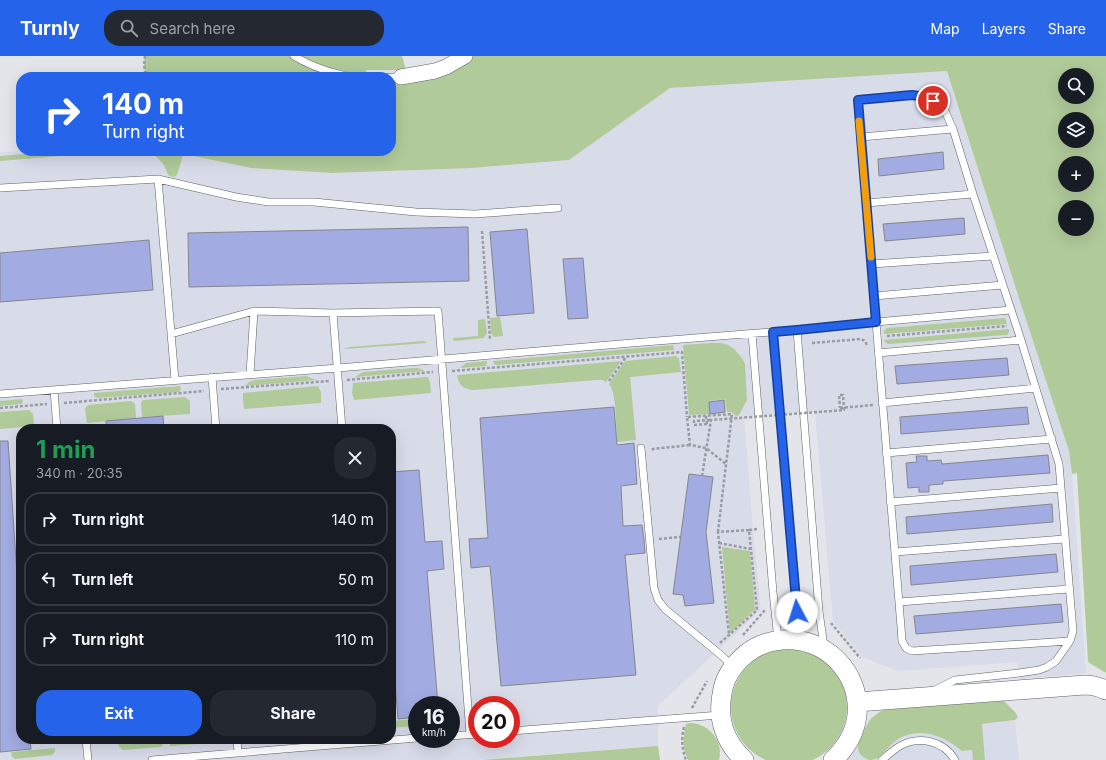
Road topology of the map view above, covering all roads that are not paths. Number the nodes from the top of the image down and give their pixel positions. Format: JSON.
{"nodes":[{"id":1,"x":294,"y":56,"type":"edge"},
{"id":2,"x":465,"y":56,"type":"edge"},
{"id":3,"x":333,"y":72,"type":"edge"},
{"id":4,"x":396,"y":77,"type":"edge"},
{"id":5,"x":400,"y":77,"type":"joint"},
{"id":6,"x":953,"y":129,"type":"junction"},
{"id":7,"x":861,"y":138,"type":"junction"},
{"id":8,"x":158,"y":179,"type":"junction"},
{"id":9,"x":0,"y":188,"type":"edge"},
{"id":10,"x":973,"y":194,"type":"junction"},
{"id":11,"x":866,"y":203,"type":"junction"},
{"id":12,"x":558,"y":208,"type":"dead end"},
{"id":13,"x":993,"y":256,"type":"junction"},
{"id":14,"x":872,"y":264,"type":"junction"},
{"id":15,"x":1003,"y":285,"type":"junction"},
{"id":16,"x":874,"y":296,"type":"junction"},
{"id":17,"x":1011,"y":310,"type":"junction"},
{"id":18,"x":254,"y":311,"type":"junction"},
{"id":19,"x":333,"y":313,"type":"junction"},
{"id":20,"x":876,"y":322,"type":"junction"},
{"id":21,"x":797,"y":330,"type":"junction"},
{"id":22,"x":773,"y":332,"type":"junction"},
{"id":23,"x":171,"y":334,"type":"junction"},
{"id":24,"x":752,"y":334,"type":"junction"},
{"id":25,"x":1021,"y":340,"type":"junction"},
{"id":26,"x":878,"y":352,"type":"junction"},
{"id":27,"x":442,"y":358,"type":"junction"},
{"id":28,"x":338,"y":368,"type":"junction"},
{"id":29,"x":250,"y":374,"type":"junction"},
{"id":30,"x":212,"y":377,"type":"junction"},
{"id":31,"x":175,"y":380,"type":"junction"},
{"id":32,"x":1036,"y":388,"type":"junction"},
{"id":33,"x":54,"y":390,"type":"junction"},
{"id":34,"x":0,"y":394,"type":"edge"},
{"id":35,"x":882,"y":403,"type":"junction"},
{"id":36,"x":57,"y":424,"type":"edge"},
{"id":37,"x":216,"y":424,"type":"edge"},
{"id":38,"x":342,"y":424,"type":"edge"},
{"id":39,"x":1052,"y":439,"type":"junction"},
{"id":40,"x":641,"y":448,"type":"dead end"},
{"id":41,"x":886,"y":453,"type":"junction"},
{"id":42,"x":1061,"y":488,"type":"junction"},
{"id":43,"x":890,"y":502,"type":"junction"},
{"id":44,"x":1064,"y":538,"type":"junction"},
{"id":45,"x":894,"y":552,"type":"junction"},
{"id":46,"x":1069,"y":589,"type":"junction"},
{"id":47,"x":899,"y":602,"type":"junction"},
{"id":48,"x":778,"y":640,"type":"junction"},
{"id":49,"x":800,"y":640,"type":"junction"},
{"id":50,"x":1070,"y":641,"type":"junction"},
{"id":51,"x":824,"y":649,"type":"junction"},
{"id":52,"x":733,"y":667,"type":"junction"},
{"id":53,"x":1106,"y":690,"type":"edge"},
{"id":54,"x":471,"y":696,"type":"edge"},
{"id":55,"x":923,"y":697,"type":"junction"},
{"id":56,"x":857,"y":702,"type":"junction"},
{"id":57,"x":720,"y":715,"type":"junction"},
{"id":58,"x":520,"y":730,"type":"edge"},
{"id":59,"x":396,"y":739,"type":"edge"},
{"id":60,"x":408,"y":739,"type":"edge"},
{"id":61,"x":86,"y":744,"type":"edge"},
{"id":62,"x":237,"y":744,"type":"edge"},
{"id":63,"x":333,"y":744,"type":"edge"},
{"id":64,"x":238,"y":753,"type":"junction"},
{"id":65,"x":739,"y":758,"type":"edge"},
{"id":66,"x":839,"y":758,"type":"edge"},
{"id":67,"x":88,"y":760,"type":"edge"},
{"id":68,"x":152,"y":760,"type":"edge"},
{"id":69,"x":882,"y":760,"type":"edge"},
{"id":70,"x":954,"y":760,"type":"edge"}],
"edges":[{"from":1,"to":3,"type":"lane"},
{"from":2,"to":5,"type":"street"},
{"from":4,"to":5,"type":"lane"},
{"from":6,"to":7,"type":"lane"},
{"from":6,"to":7,"type":"lane"},
{"from":6,"to":10,"type":"lane"},
{"from":7,"to":11,"type":"lane"},
{"from":8,"to":9,"type":"lane"},
{"from":8,"to":12,"type":"lane"},
{"from":8,"to":23,"type":"lane"},
{"from":10,"to":11,"type":"lane"},
{"from":10,"to":13,"type":"lane"},
{"from":11,"to":14,"type":"lane"},
{"from":13,"to":14,"type":"lane"},
{"from":13,"to":15,"type":"lane"},
{"from":14,"to":16,"type":"lane"},
{"from":15,"to":16,"type":"lane"},
{"from":15,"to":17,"type":"lane"},
{"from":16,"to":20,"type":"lane"},
{"from":17,"to":20,"type":"lane"},
{"from":17,"to":25,"type":"lane"},
{"from":18,"to":19,"type":"lane"},
{"from":18,"to":23,"type":"lane"},
{"from":18,"to":29,"type":"lane"},
{"from":19,"to":27,"type":"lane"},
{"from":19,"to":28,"type":"lane"},
{"from":20,"to":21,"type":"lane"},
{"from":20,"to":26,"type":"lane"},
{"from":21,"to":22,"type":"lane"},
{"from":21,"to":51,"type":"lane"},
{"from":22,"to":24,"type":"lane"},
{"from":22,"to":49,"type":"lane"},
{"from":23,"to":31,"type":"lane"},
{"from":24,"to":27,"type":"lane"},
{"from":24,"to":48,"type":"lane"},
{"from":25,"to":26,"type":"lane"},
{"from":25,"to":32,"type":"lane"},
{"from":26,"to":35,"type":"lane"},
{"from":27,"to":28,"type":"lane"},
{"from":27,"to":54,"type":"lane"},
{"from":28,"to":29,"type":"lane"},
{"from":28,"to":38,"type":"lane"},
{"from":29,"to":30,"type":"lane"},
{"from":30,"to":31,"type":"lane"},
{"from":30,"to":37,"type":"lane"},
{"from":31,"to":33,"type":"lane"},
{"from":32,"to":35,"type":"lane"},
{"from":32,"to":39,"type":"lane"},
{"from":33,"to":34,"type":"lane"},
{"from":33,"to":36,"type":"lane"},
{"from":35,"to":41,"type":"lane"},
{"from":39,"to":41,"type":"lane"},
{"from":39,"to":42,"type":"lane"},
{"from":40,"to":52,"type":"lane"},
{"from":41,"to":43,"type":"lane"},
{"from":42,"to":43,"type":"lane"},
{"from":42,"to":44,"type":"lane"},
{"from":43,"to":45,"type":"lane"},
{"from":44,"to":45,"type":"lane"},
{"from":44,"to":46,"type":"lane"},
{"from":45,"to":47,"type":"lane"},
{"from":46,"to":47,"type":"lane"},
{"from":46,"to":50,"type":"lane"},
{"from":47,"to":50,"type":"lane"},
{"from":48,"to":49,"type":"street"},
{"from":48,"to":52,"type":"street"},
{"from":49,"to":51,"type":"street"},
{"from":50,"to":55,"type":"lane"},
{"from":51,"to":56,"type":"street"},
{"from":52,"to":57,"type":"street"},
{"from":53,"to":55,"type":"street"},
{"from":55,"to":56,"type":"street"},
{"from":56,"to":66,"type":"street"},
{"from":57,"to":58,"type":"lane"},
{"from":57,"to":65,"type":"street"},
{"from":59,"to":60,"type":"lane"},
{"from":61,"to":67,"type":"lane"},
{"from":62,"to":64,"type":"lane"},
{"from":63,"to":64,"type":"lane"},
{"from":64,"to":68,"type":"lane"},
{"from":69,"to":70,"type":"lane"}]}
